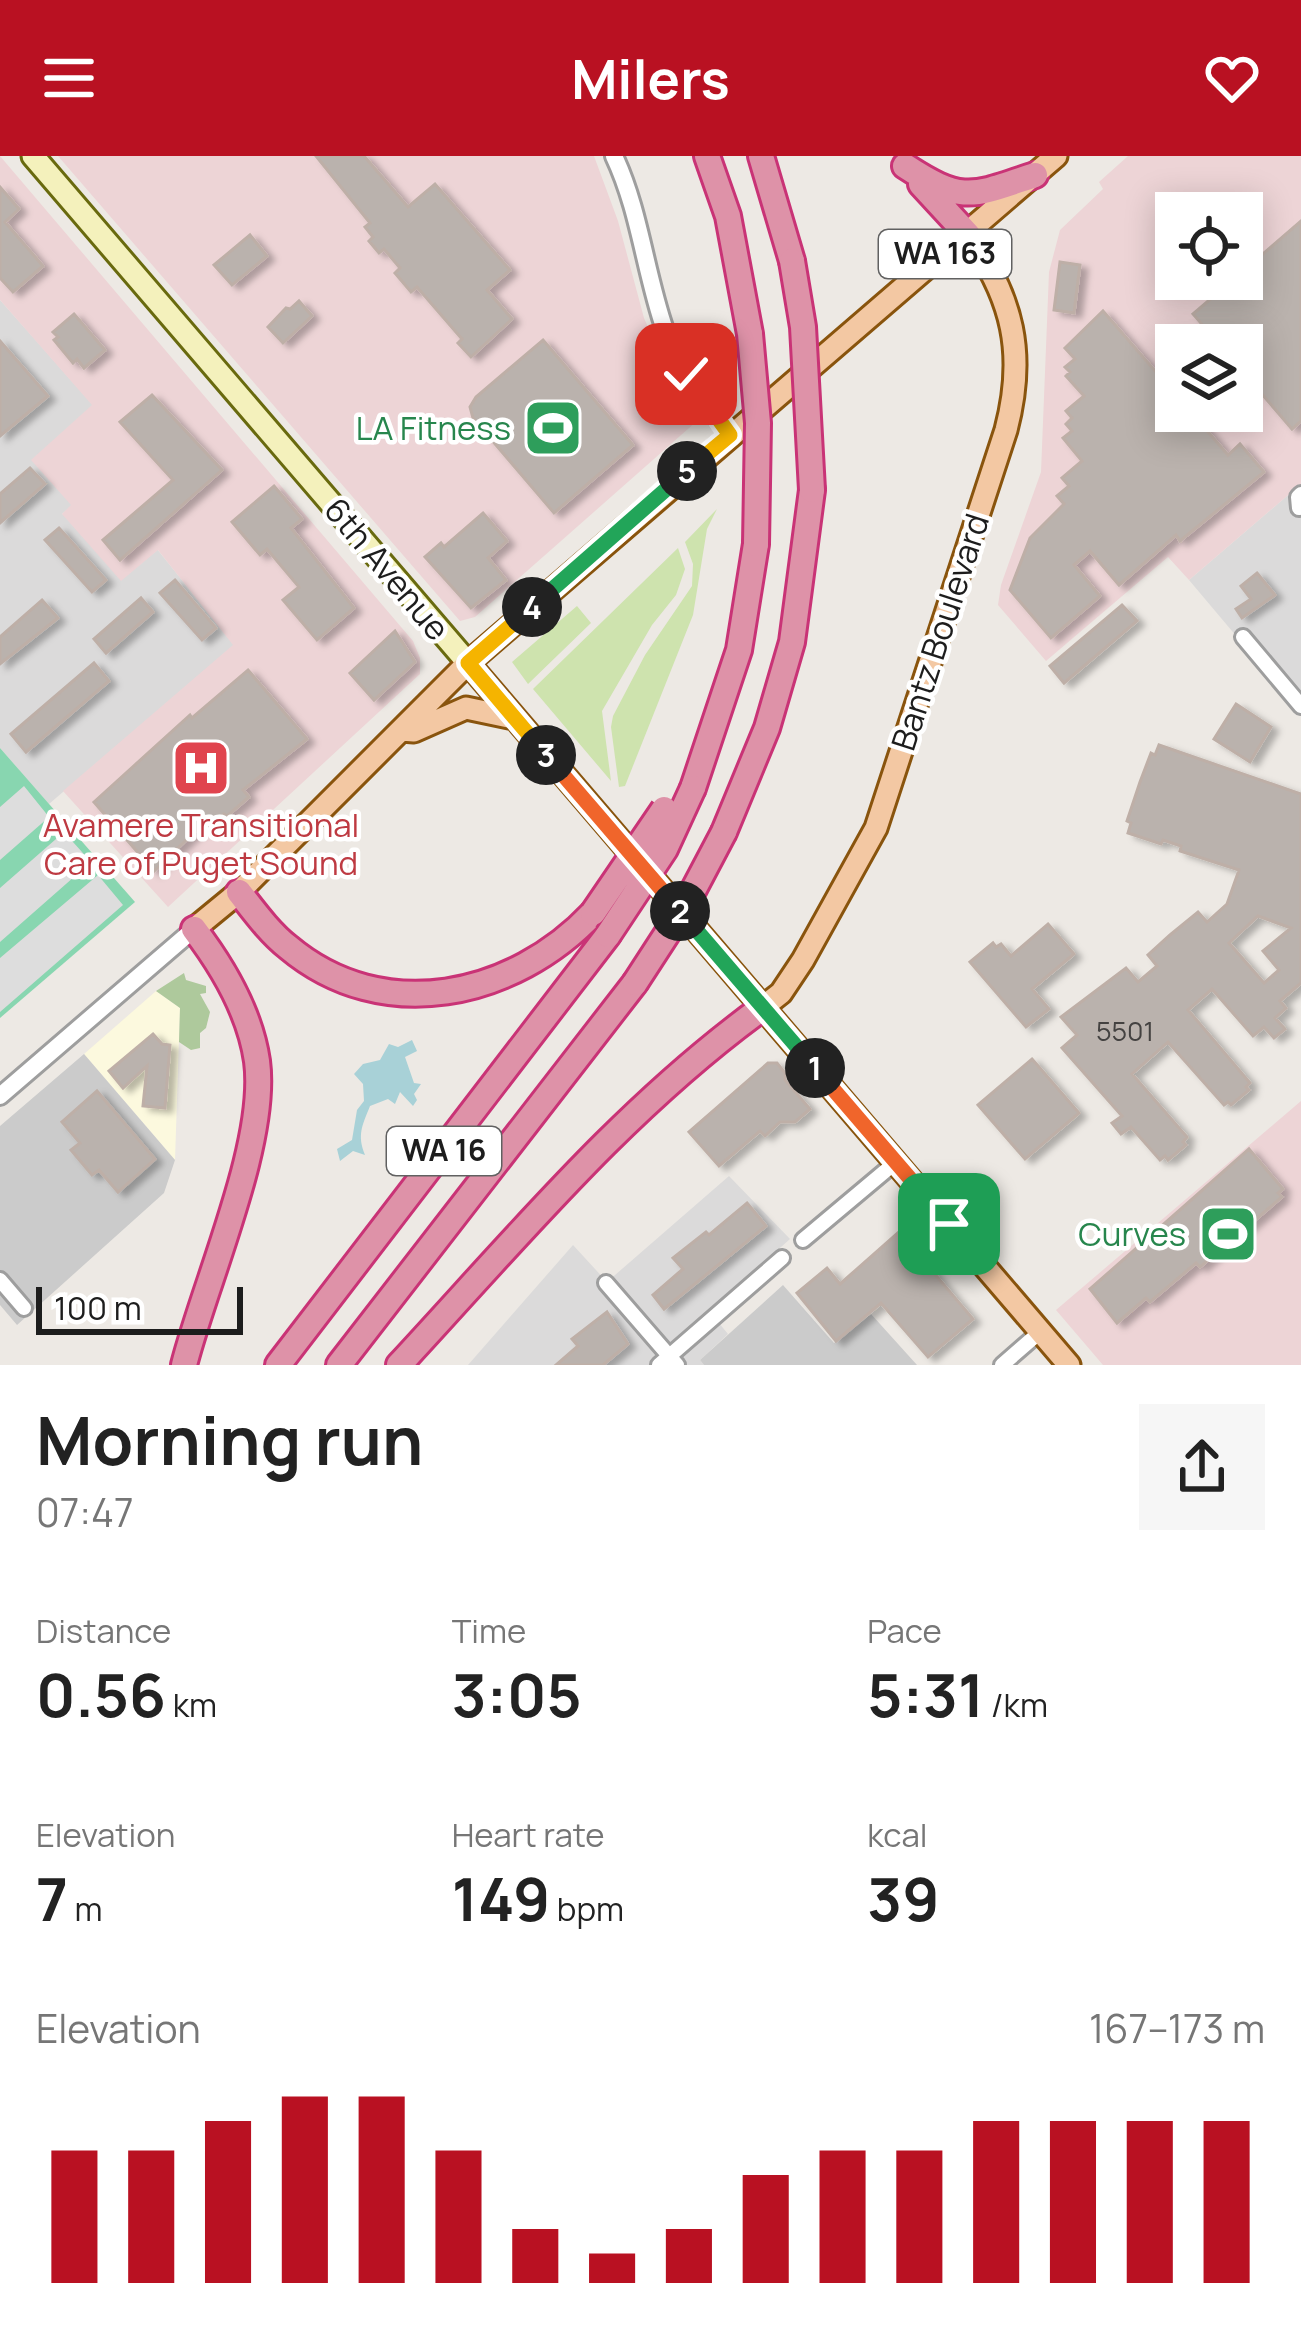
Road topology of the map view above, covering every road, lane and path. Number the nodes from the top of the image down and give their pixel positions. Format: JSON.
{"nodes":[{"id":1,"x":33,"y":156,"type":"edge"},
{"id":2,"x":614,"y":156,"type":"edge"},
{"id":3,"x":707,"y":156,"type":"edge"},
{"id":4,"x":761,"y":156,"type":"edge"},
{"id":5,"x":1057,"y":156,"type":"edge"},
{"id":6,"x":900,"y":161,"type":"edge"},
{"id":7,"x":1035,"y":175,"type":"junction"},
{"id":8,"x":968,"y":235,"type":"junction"},
{"id":9,"x":730,"y":435,"type":"junction"},
{"id":10,"x":1243,"y":637,"type":"dead end"},
{"id":11,"x":468,"y":663,"type":"junction"},
{"id":12,"x":727,"y":695,"type":"junction"},
{"id":13,"x":1301,"y":706,"type":"edge"},
{"id":14,"x":514,"y":718,"type":"junction"},
{"id":15,"x":401,"y":730,"type":"junction"},
{"id":16,"x":239,"y":892,"type":"junction"},
{"id":17,"x":194,"y":929,"type":"junction"},
{"id":18,"x":762,"y":1008,"type":"junction"},
{"id":19,"x":0,"y":1096,"type":"edge"},
{"id":20,"x":896,"y":1162,"type":"junction"},
{"id":21,"x":802,"y":1240,"type":"dead end"},
{"id":22,"x":782,"y":1258,"type":"dead end"},
{"id":23,"x":0,"y":1280,"type":"edge"},
{"id":24,"x":606,"y":1282,"type":"dead end"},
{"id":25,"x":24,"y":1308,"type":"dead end"},
{"id":26,"x":1040,"y":1332,"type":"junction"},
{"id":27,"x":668,"y":1362,"type":"edge"},
{"id":28,"x":184,"y":1365,"type":"edge"},
{"id":29,"x":278,"y":1365,"type":"edge"},
{"id":30,"x":340,"y":1365,"type":"edge"},
{"id":31,"x":398,"y":1365,"type":"edge"},
{"id":32,"x":1002,"y":1365,"type":"edge"},
{"id":33,"x":1069,"y":1365,"type":"edge"}],
"edges":[{"from":1,"to":11,"type":"main road","name":"6th Avenue"},
{"from":2,"to":9,"type":"street"},
{"from":3,"to":12,"type":"highway","number":"WA 16","bridge":true},
{"from":4,"to":30,"type":"highway","number":"WA 16","bridge":true},
{"from":5,"to":7,"type":"main road","number":"WA 163"},
{"from":6,"to":7,"type":"highway"},
{"from":6,"to":8,"type":"highway"},
{"from":7,"to":8,"type":"main road","number":"WA 163"},
{"from":8,"to":9,"type":"main road","number":"WA 163"},
{"from":8,"to":18,"type":"main road","name":"Bantz Boulevard"},
{"from":9,"to":11,"type":"main road","number":"WA 163"},
{"from":10,"to":13,"type":"street"},
{"from":11,"to":14,"type":"main road","name":"6th Avenue"},
{"from":11,"to":15,"type":"main road","number":"WA 163"},
{"from":12,"to":16,"type":"highway","bridge":true},
{"from":12,"to":29,"type":"highway","number":"WA 16","bridge":true},
{"from":14,"to":15,"type":"main road"},
{"from":14,"to":18,"type":"main road","name":"6th Avenue"},
{"from":15,"to":16,"type":"main road","number":"WA 163"},
{"from":16,"to":17,"type":"main road","number":"WA 163"},
{"from":17,"to":19,"type":"street"},
{"from":17,"to":28,"type":"highway"},
{"from":18,"to":20,"type":"main road","name":"6th Avenue"},
{"from":18,"to":31,"type":"highway"},
{"from":20,"to":21,"type":"street"},
{"from":20,"to":26,"type":"main road","name":"6th Avenue"},
{"from":22,"to":27,"type":"street"},
{"from":23,"to":25,"type":"street"},
{"from":24,"to":27,"type":"street"},
{"from":26,"to":32,"type":"street"},
{"from":26,"to":33,"type":"main road","name":"6th Avenue"}]}
